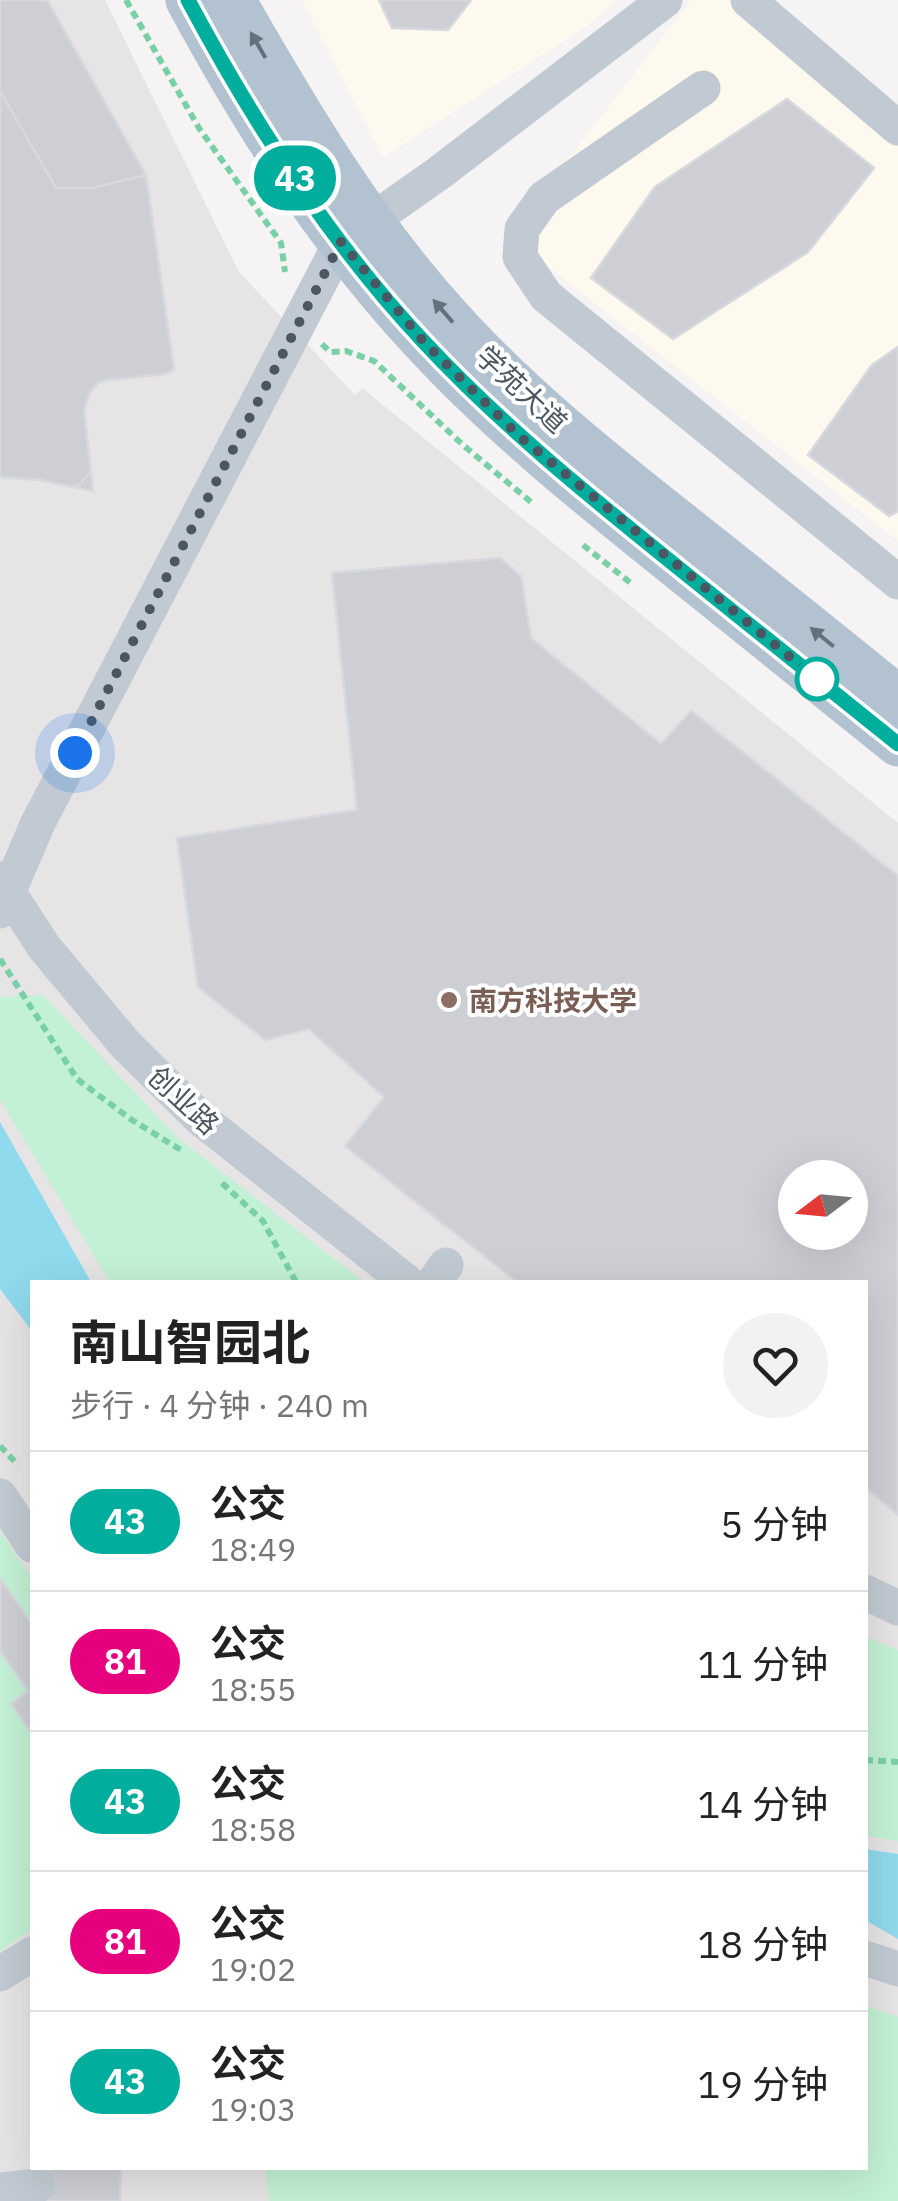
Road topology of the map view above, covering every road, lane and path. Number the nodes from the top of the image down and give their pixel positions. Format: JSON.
{"nodes":[{"id":1,"x":126,"y":0,"type":"edge"},
{"id":2,"x":188,"y":0,"type":"edge"},
{"id":3,"x":233,"y":0,"type":"edge"},
{"id":4,"x":664,"y":0,"type":"edge"},
{"id":5,"x":748,"y":0,"type":"edge"},
{"id":6,"x":703,"y":88,"type":"dead end"},
{"id":7,"x":898,"y":128,"type":"edge"},
{"id":8,"x":357,"y":231,"type":"junction"},
{"id":9,"x":280,"y":286,"type":"dead end"},
{"id":10,"x":898,"y":582,"type":"edge"},
{"id":11,"x":898,"y":698,"type":"edge"},
{"id":12,"x":898,"y":744,"type":"edge"},
{"id":13,"x":2,"y":895,"type":"edge"},
{"id":14,"x":0,"y":960,"type":"edge"},
{"id":15,"x":195,"y":1158,"type":"dead end"},
{"id":16,"x":208,"y":1171,"type":"dead end"},
{"id":17,"x":295,"y":1280,"type":"edge"},
{"id":18,"x":403,"y":1280,"type":"edge"},
{"id":19,"x":0,"y":1496,"type":"edge"},
{"id":20,"x":30,"y":1542,"type":"edge"},
{"id":21,"x":868,"y":1593,"type":"edge"},
{"id":22,"x":898,"y":1608,"type":"edge"},
{"id":23,"x":868,"y":1760,"type":"edge"},
{"id":24,"x":898,"y":1762,"type":"edge"},
{"id":25,"x":30,"y":1955,"type":"edge"},
{"id":26,"x":868,"y":1959,"type":"edge"},
{"id":27,"x":898,"y":1969,"type":"edge"},
{"id":28,"x":0,"y":1974,"type":"edge"},
{"id":29,"x":36,"y":2186,"type":"dead end"},
{"id":30,"x":0,"y":2190,"type":"edge"}],
"edges":[{"from":1,"to":9,"type":"path"},
{"from":2,"to":8,"type":"main road","name":"学苑大道"},
{"from":8,"to":3,"type":"main road","name":"学苑大道","one_way":true},
{"from":4,"to":8,"type":"street"},
{"from":5,"to":7,"type":"street"},
{"from":6,"to":10,"type":"street"},
{"from":11,"to":8,"type":"main road","name":"学苑大道","one_way":true},
{"from":8,"to":12,"type":"main road","name":"学苑大道"},
{"from":8,"to":13,"type":"street"},
{"from":13,"to":18,"type":"street","name":"创业路"},
{"from":14,"to":15,"type":"path"},
{"from":16,"to":17,"type":"path"},
{"from":19,"to":20,"type":"street"},
{"from":21,"to":22,"type":"street"},
{"from":23,"to":24,"type":"path"},
{"from":25,"to":28,"type":"street"},
{"from":26,"to":27,"type":"street"},
{"from":29,"to":30,"type":"street"}]}
